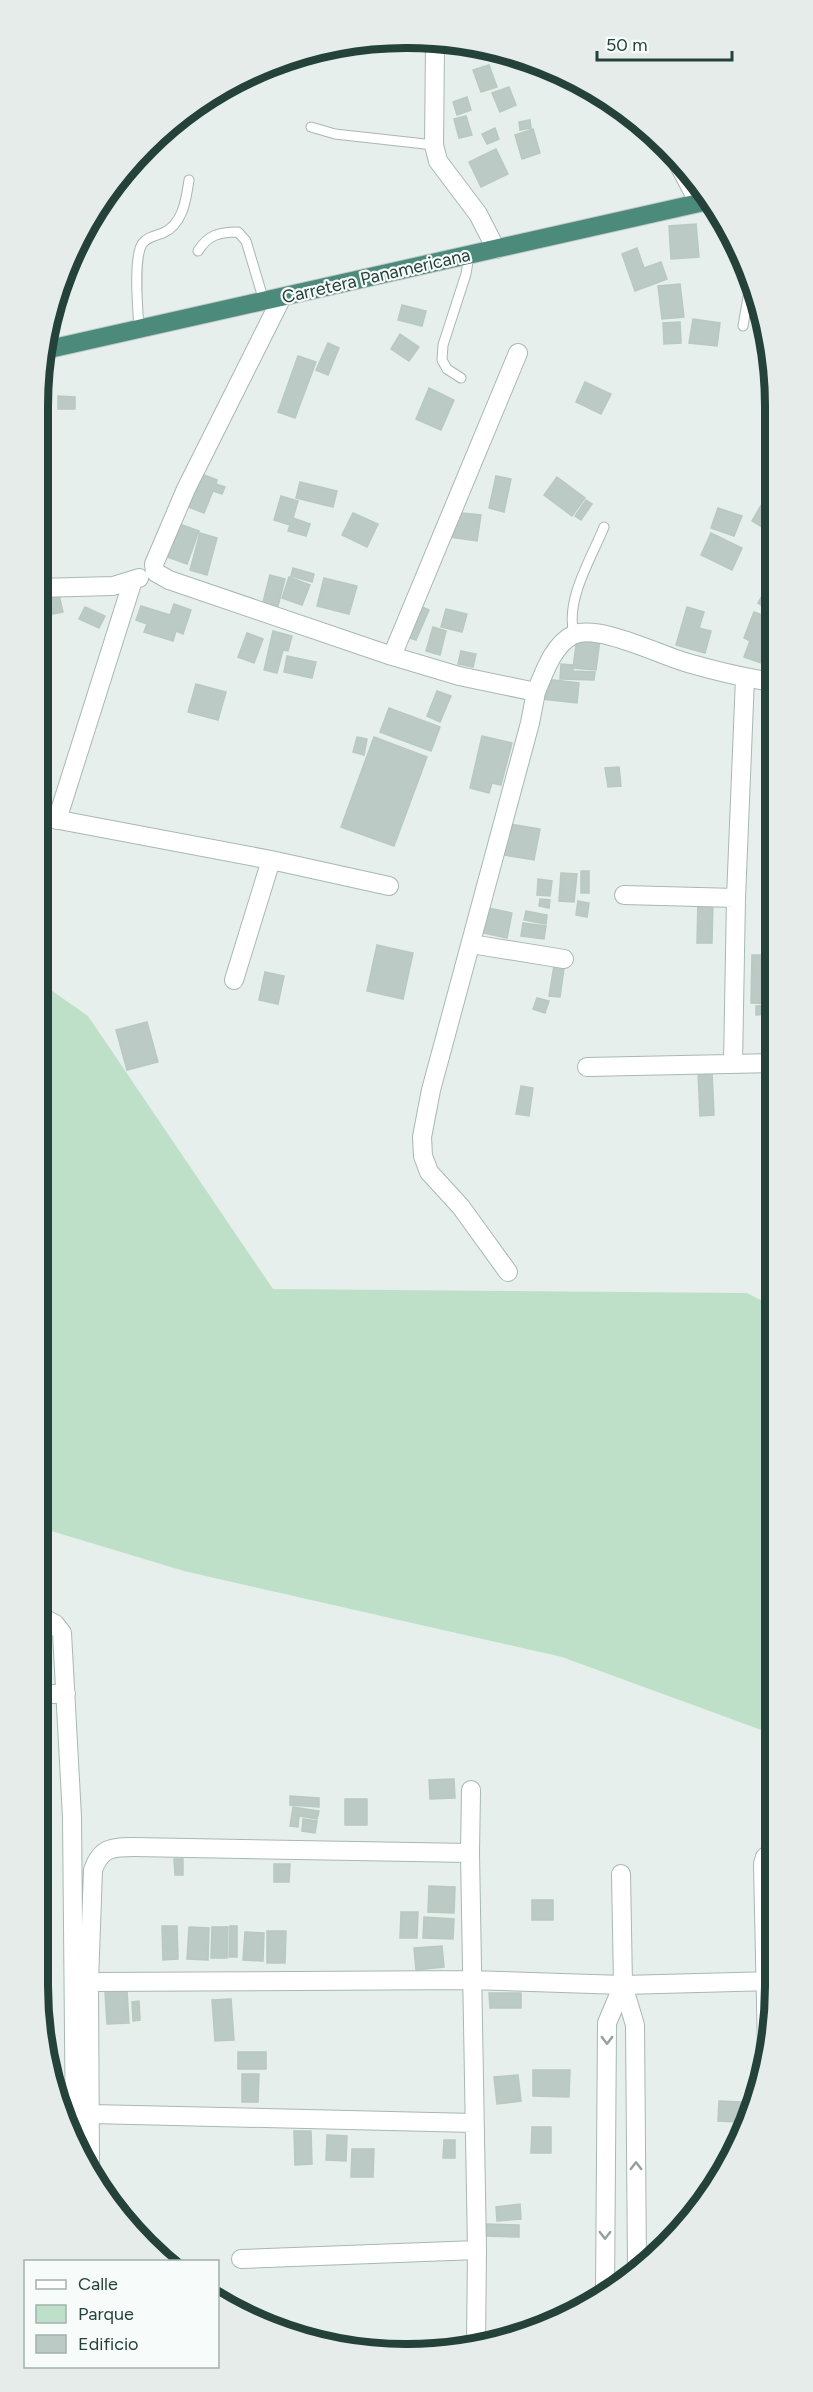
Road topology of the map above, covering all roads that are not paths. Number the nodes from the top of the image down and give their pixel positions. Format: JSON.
{"nodes":[{"id":1,"x":435,"y":49,"type":"edge"},
{"id":2,"x":311,"y":127,"type":"dead end"},
{"id":3,"x":434,"y":145,"type":"junction"},
{"id":4,"x":189,"y":180,"type":"dead end"},
{"id":5,"x":702,"y":203,"type":"edge"},
{"id":6,"x":496,"y":249,"type":"junction"},
{"id":7,"x":198,"y":251,"type":"dead end"},
{"id":8,"x":469,"y":255,"type":"junction"},
{"id":9,"x":748,"y":297,"type":"edge"},
{"id":10,"x":273,"y":299,"type":"junction"},
{"id":11,"x":743,"y":326,"type":"dead end"},
{"id":12,"x":139,"y":329,"type":"junction"},
{"id":13,"x":53,"y":348,"type":"edge"},
{"id":14,"x":518,"y":352,"type":"dead end"},
{"id":15,"x":461,"y":378,"type":"dead end"},
{"id":16,"x":604,"y":527,"type":"dead end"},
{"id":17,"x":155,"y":572,"type":"junction"},
{"id":18,"x":133,"y":580,"type":"junction"},
{"id":19,"x":48,"y":588,"type":"edge"},
{"id":20,"x":574,"y":634,"type":"junction"},
{"id":21,"x":392,"y":656,"type":"junction"},
{"id":22,"x":745,"y":678,"type":"junction"},
{"id":23,"x":765,"y":681,"type":"edge"},
{"id":24,"x":536,"y":692,"type":"junction"},
{"id":25,"x":48,"y":818,"type":"edge"},
{"id":26,"x":57,"y":820,"type":"junction"},
{"id":27,"x":271,"y":860,"type":"junction"},
{"id":28,"x":389,"y":886,"type":"dead end"},
{"id":29,"x":624,"y":895,"type":"dead end"},
{"id":30,"x":736,"y":898,"type":"junction"},
{"id":31,"x":471,"y":944,"type":"junction"},
{"id":32,"x":564,"y":959,"type":"dead end"},
{"id":33,"x":234,"y":980,"type":"dead end"},
{"id":34,"x":765,"y":1063,"type":"edge"},
{"id":35,"x":733,"y":1064,"type":"junction"},
{"id":36,"x":587,"y":1067,"type":"dead end"},
{"id":37,"x":508,"y":1272,"type":"dead end"},
{"id":38,"x":48,"y":1620,"type":"edge"},
{"id":39,"x":48,"y":1694,"type":"edge"},
{"id":40,"x":66,"y":1694,"type":"junction"},
{"id":41,"x":471,"y":1790,"type":"dead end"},
{"id":42,"x":470,"y":1853,"type":"junction"},
{"id":43,"x":765,"y":1857,"type":"edge"},
{"id":44,"x":621,"y":1874,"type":"dead end"},
{"id":45,"x":765,"y":1897,"type":"edge"},
{"id":46,"x":471,"y":1980,"type":"junction"},
{"id":47,"x":765,"y":1981,"type":"edge"},
{"id":48,"x":89,"y":1982,"type":"junction"},
{"id":49,"x":623,"y":1985,"type":"junction"},
{"id":50,"x":91,"y":2115,"type":"junction"},
{"id":51,"x":474,"y":2122,"type":"junction"},
{"id":52,"x":75,"y":2123,"type":"edge"},
{"id":53,"x":90,"y":2154,"type":"edge"},
{"id":54,"x":477,"y":2250,"type":"junction"},
{"id":55,"x":241,"y":2259,"type":"dead end"},
{"id":56,"x":637,"y":2260,"type":"edge"},
{"id":57,"x":605,"y":2285,"type":"edge"},
{"id":58,"x":476,"y":2337,"type":"edge"}],
"edges":[{"from":1,"to":3,"type":"street"},
{"from":2,"to":3,"type":"lane"},
{"from":3,"to":6,"type":"street"},
{"from":4,"to":12,"type":"lane"},
{"from":5,"to":6,"type":"highway","name":"Carretera Panamericana"},
{"from":6,"to":8,"type":"highway","name":"Carretera Panamericana"},
{"from":7,"to":10,"type":"lane"},
{"from":8,"to":10,"type":"highway","name":"Carretera Panamericana"},
{"from":8,"to":15,"type":"lane"},
{"from":9,"to":11,"type":"lane"},
{"from":10,"to":12,"type":"highway","name":"Carretera Panamericana"},
{"from":10,"to":17,"type":"street"},
{"from":12,"to":13,"type":"highway","name":"Carretera Panamericana"},
{"from":14,"to":21,"type":"street"},
{"from":16,"to":20,"type":"lane"},
{"from":17,"to":18,"type":"street"},
{"from":17,"to":21,"type":"street"},
{"from":18,"to":19,"type":"street"},
{"from":18,"to":26,"type":"street"},
{"from":20,"to":22,"type":"street"},
{"from":20,"to":24,"type":"street"},
{"from":21,"to":24,"type":"street"},
{"from":22,"to":23,"type":"street"},
{"from":22,"to":30,"type":"street"},
{"from":24,"to":31,"type":"street"},
{"from":25,"to":26,"type":"street"},
{"from":26,"to":27,"type":"street"},
{"from":27,"to":28,"type":"street"},
{"from":27,"to":33,"type":"street"},
{"from":29,"to":30,"type":"street"},
{"from":30,"to":35,"type":"street"},
{"from":31,"to":32,"type":"street"},
{"from":31,"to":37,"type":"street"},
{"from":34,"to":35,"type":"street"},
{"from":35,"to":36,"type":"street"},
{"from":38,"to":40,"type":"street"},
{"from":39,"to":40,"type":"street"},
{"from":40,"to":52,"type":"street"},
{"from":41,"to":42,"type":"street"},
{"from":42,"to":46,"type":"street"},
{"from":42,"to":48,"type":"street"},
{"from":43,"to":45,"type":"street"},
{"from":44,"to":49,"type":"street"},
{"from":46,"to":48,"type":"street"},
{"from":46,"to":49,"type":"street"},
{"from":46,"to":51,"type":"street"},
{"from":47,"to":49,"type":"street"},
{"from":48,"to":50,"type":"street"},
{"from":56,"to":49,"type":"street","one_way":true},
{"from":49,"to":57,"type":"street","one_way":true},
{"from":50,"to":51,"type":"street"},
{"from":50,"to":53,"type":"street"},
{"from":51,"to":54,"type":"street"},
{"from":54,"to":55,"type":"street"},
{"from":54,"to":58,"type":"street"}]}
